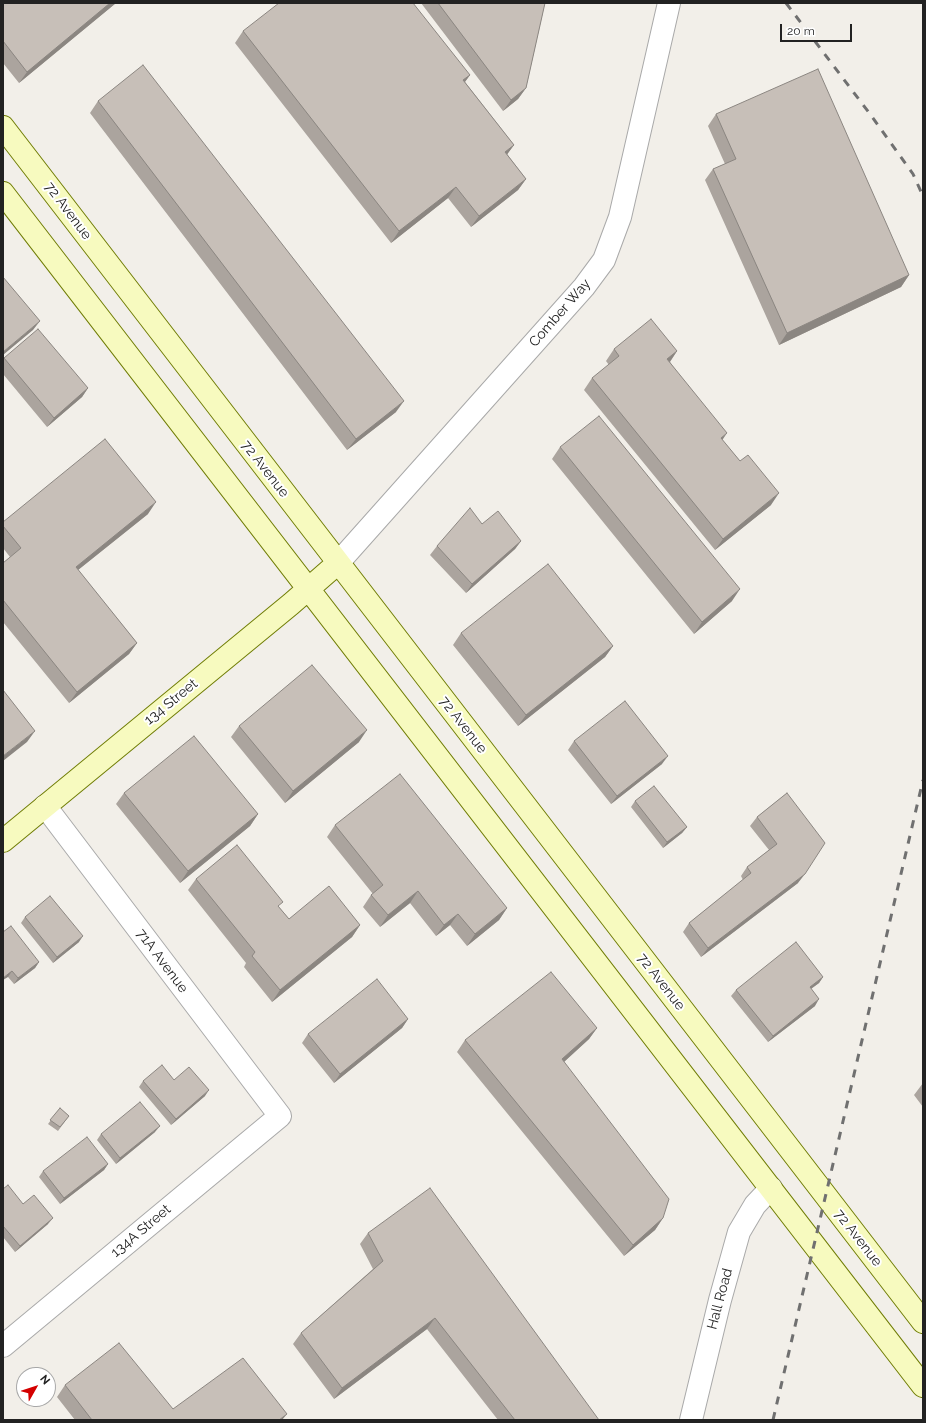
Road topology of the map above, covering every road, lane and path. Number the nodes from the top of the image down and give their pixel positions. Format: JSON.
{"nodes":[{"id":1,"x":669,"y":3,"type":"edge"},
{"id":2,"x":3,"y":127,"type":"edge"},
{"id":3,"x":3,"y":193,"type":"edge"},
{"id":4,"x":338,"y":563,"type":"junction"},
{"id":5,"x":308,"y":590,"type":"junction"},
{"id":6,"x":44,"y":806,"type":"junction"},
{"id":7,"x":3,"y":841,"type":"edge"},
{"id":8,"x":280,"y":1116,"type":"joint"},
{"id":9,"x":771,"y":1188,"type":"junction"},
{"id":10,"x":923,"y":1322,"type":"edge"},
{"id":11,"x":3,"y":1346,"type":"edge"},
{"id":12,"x":923,"y":1386,"type":"edge"},
{"id":13,"x":692,"y":1420,"type":"edge"}],
"edges":[{"from":1,"to":4,"type":"street","name":"Comber Way"},
{"from":2,"to":4,"type":"main road","name":"72 Avenue"},
{"from":3,"to":5,"type":"main road"},
{"from":4,"to":5,"type":"main road","name":"134 Street"},
{"from":4,"to":10,"type":"main road","name":"72 Avenue"},
{"from":5,"to":6,"type":"main road","name":"134 Street"},
{"from":5,"to":9,"type":"main road"},
{"from":6,"to":7,"type":"main road","name":"134 Street"},
{"from":6,"to":8,"type":"street","name":"71A Avenue"},
{"from":8,"to":11,"type":"street","name":"134A Street"},
{"from":9,"to":12,"type":"main road"},
{"from":9,"to":13,"type":"street","name":"Hall Road"}]}
